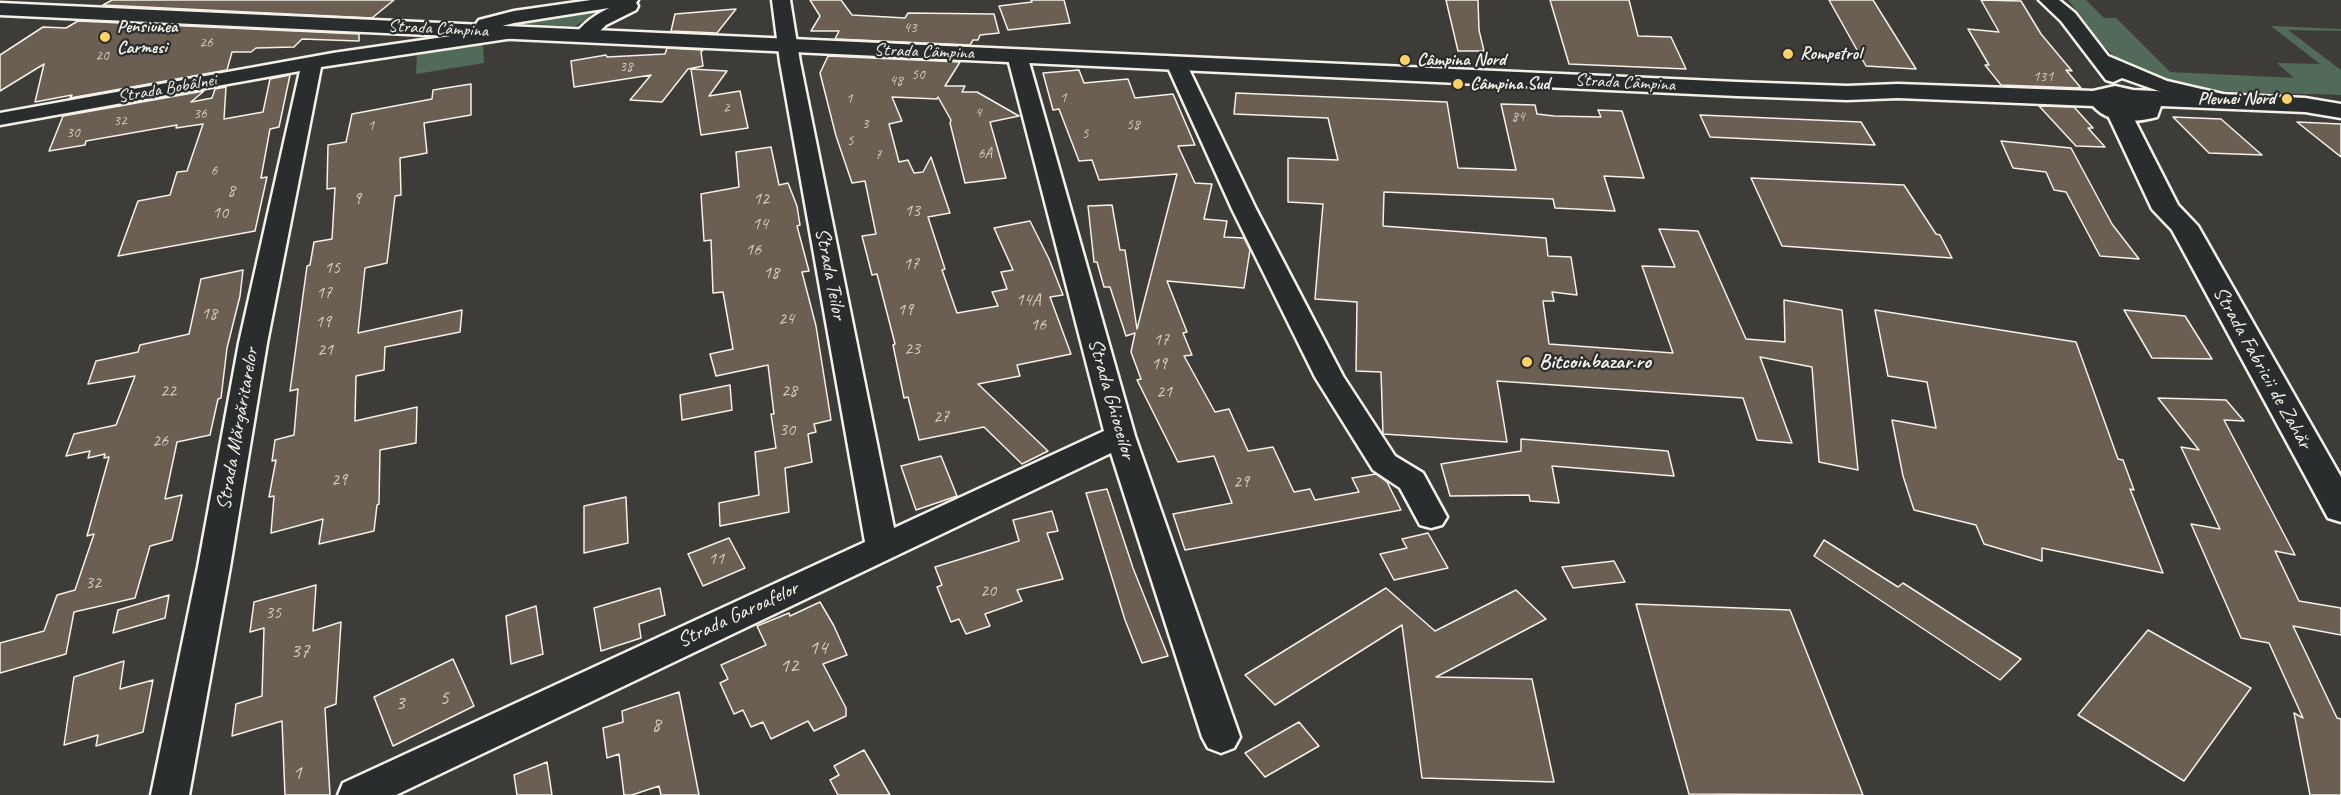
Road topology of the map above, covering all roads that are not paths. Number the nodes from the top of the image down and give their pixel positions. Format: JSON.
{"nodes":[{"id":1,"x":629,"y":0,"type":"edge"},
{"id":2,"x":643,"y":0,"type":"edge"},
{"id":3,"x":780,"y":0,"type":"edge"},
{"id":4,"x":2046,"y":0,"type":"edge"},
{"id":5,"x":0,"y":9,"type":"edge"},
{"id":6,"x":516,"y":16,"type":"edge"},
{"id":7,"x":420,"y":29,"type":"junction"},
{"id":8,"x":584,"y":36,"type":"junction"},
{"id":9,"x":787,"y":46,"type":"junction"},
{"id":10,"x":1017,"y":55,"type":"junction"},
{"id":11,"x":322,"y":61,"type":"junction"},
{"id":12,"x":2103,"y":61,"type":"junction"},
{"id":13,"x":1176,"y":63,"type":"junction"},
{"id":14,"x":2237,"y":102,"type":"junction"},
{"id":15,"x":2123,"y":104,"type":"junction"},
{"id":16,"x":2341,"y":112,"type":"edge"},
{"id":17,"x":0,"y":119,"type":"edge"},
{"id":18,"x":1120,"y":436,"type":"junction"},
{"id":19,"x":2341,"y":509,"type":"edge"},
{"id":20,"x":1431,"y":517,"type":"dead end"},
{"id":21,"x":882,"y":547,"type":"junction"},
{"id":22,"x":1221,"y":737,"type":"dead end"},
{"id":23,"x":170,"y":795,"type":"edge"},
{"id":24,"x":357,"y":795,"type":"edge"}],
"edges":[{"from":1,"to":6,"type":"street","name":"Strada Bobâlnei"},
{"from":2,"to":8,"type":"street"},
{"from":3,"to":9,"type":"street","name":"Strada Teilor"},
{"from":4,"to":12,"type":"street","name":"Strada Fabricii de Zahăr"},
{"from":4,"to":15,"type":"street","name":"Strada Fabricii de Zahăr"},
{"from":5,"to":7,"type":"main road","name":"Strada Câmpina"},
{"from":6,"to":7,"type":"main road","name":"Strada Câmpina"},
{"from":6,"to":8,"type":"main road","name":"Strada Câmpina"},
{"from":6,"to":11,"type":"street","name":"Strada Bobâlnei"},
{"from":7,"to":11,"type":"street","name":"Strada Bobâlnei"},
{"from":8,"to":9,"type":"main road","name":"Strada Câmpina"},
{"from":9,"to":10,"type":"main road","name":"Strada Câmpina"},
{"from":9,"to":21,"type":"street","name":"Strada Teilor"},
{"from":10,"to":13,"type":"main road","name":"Strada Câmpina"},
{"from":10,"to":18,"type":"street","name":"Strada Ghioceilor"},
{"from":11,"to":17,"type":"street","name":"Strada Bobâlnei"},
{"from":11,"to":23,"type":"street","name":"Strada Mărgăritarelor"},
{"from":12,"to":14,"type":"street"},
{"from":12,"to":15,"type":"street","name":"Strada Fabricii de Zahăr"},
{"from":13,"to":15,"type":"main road","name":"Strada Câmpina"},
{"from":13,"to":20,"type":"street"},
{"from":14,"to":15,"type":"main road"},
{"from":14,"to":16,"type":"main road"},
{"from":15,"to":16,"type":"main road"},
{"from":15,"to":19,"type":"main road","name":"Strada Fabricii de Zahăr"},
{"from":18,"to":21,"type":"street","name":"Strada Garoafelor"},
{"from":18,"to":22,"type":"street","name":"Strada Ghioceilor"},
{"from":21,"to":24,"type":"street","name":"Strada Garoafelor"}]}
